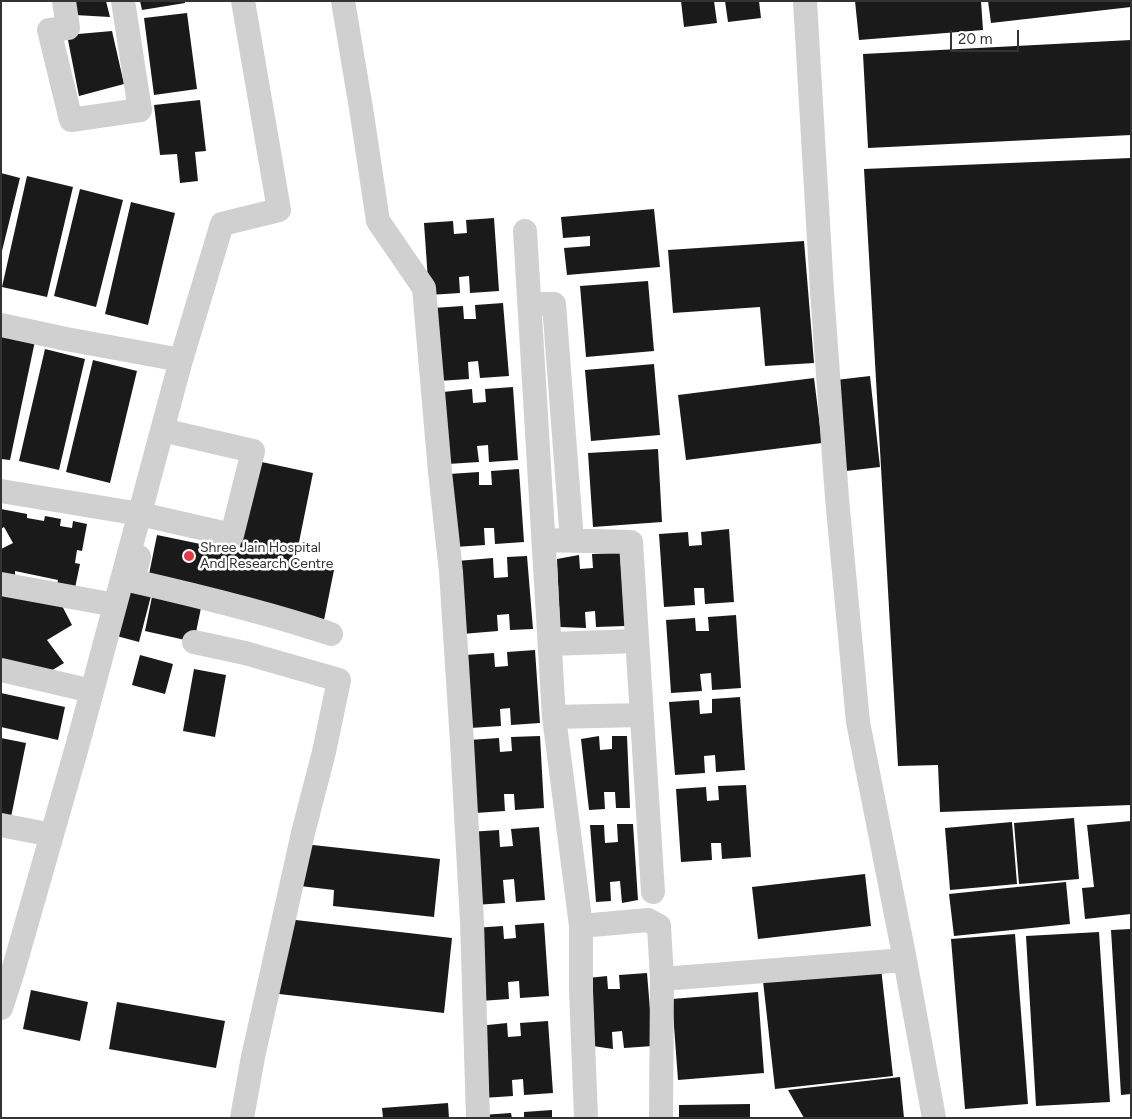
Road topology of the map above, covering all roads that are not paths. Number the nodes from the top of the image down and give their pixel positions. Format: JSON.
{"nodes":[{"id":1,"x":64,"y":1,"type":"edge"},
{"id":2,"x":123,"y":1,"type":"edge"},
{"id":3,"x":243,"y":1,"type":"edge"},
{"id":4,"x":343,"y":1,"type":"edge"},
{"id":5,"x":805,"y":1,"type":"edge"},
{"id":6,"x":525,"y":231,"type":"dead end"},
{"id":7,"x":530,"y":304,"type":"junction"},
{"id":8,"x":1,"y":325,"type":"edge"},
{"id":9,"x":181,"y":360,"type":"junction"},
{"id":10,"x":162,"y":430,"type":"junction"},
{"id":11,"x":1,"y":491,"type":"edge"},
{"id":12,"x":145,"y":515,"type":"junction"},
{"id":13,"x":544,"y":540,"type":"junction"},
{"id":14,"x":572,"y":541,"type":"junction"},
{"id":15,"x":1,"y":584,"type":"edge"},
{"id":16,"x":115,"y":606,"type":"junction"},
{"id":17,"x":331,"y":634,"type":"dead end"},
{"id":18,"x":636,"y":641,"type":"junction"},
{"id":19,"x":194,"y":642,"type":"dead end"},
{"id":20,"x":550,"y":644,"type":"junction"},
{"id":21,"x":1,"y":670,"type":"edge"},
{"id":22,"x":92,"y":691,"type":"junction"},
{"id":23,"x":642,"y":715,"type":"junction"},
{"id":24,"x":554,"y":717,"type":"junction"},
{"id":25,"x":1,"y":825,"type":"edge"},
{"id":26,"x":52,"y":835,"type":"junction"},
{"id":27,"x":652,"y":892,"type":"dead end"},
{"id":28,"x":581,"y":926,"type":"junction"},
{"id":29,"x":905,"y":960,"type":"junction"},
{"id":30,"x":662,"y":979,"type":"junction"},
{"id":31,"x":1,"y":1008,"type":"edge"},
{"id":32,"x":242,"y":1118,"type":"edge"},
{"id":33,"x":478,"y":1118,"type":"edge"},
{"id":34,"x":586,"y":1118,"type":"edge"},
{"id":35,"x":661,"y":1118,"type":"edge"},
{"id":36,"x":934,"y":1118,"type":"edge"}],
"edges":[{"from":1,"to":2,"type":"street"},
{"from":3,"to":9,"type":"street"},
{"from":4,"to":33,"type":"street"},
{"from":5,"to":29,"type":"street"},
{"from":6,"to":7,"type":"street"},
{"from":7,"to":13,"type":"street"},
{"from":7,"to":14,"type":"street"},
{"from":8,"to":9,"type":"street"},
{"from":9,"to":10,"type":"street"},
{"from":10,"to":12,"type":"street"},
{"from":10,"to":12,"type":"street"},
{"from":11,"to":12,"type":"street"},
{"from":12,"to":16,"type":"street"},
{"from":12,"to":17,"type":"street"},
{"from":13,"to":14,"type":"street"},
{"from":13,"to":20,"type":"street"},
{"from":14,"to":18,"type":"street"},
{"from":15,"to":16,"type":"street"},
{"from":16,"to":22,"type":"street"},
{"from":18,"to":20,"type":"street"},
{"from":18,"to":23,"type":"street"},
{"from":19,"to":32,"type":"street"},
{"from":20,"to":24,"type":"street"},
{"from":21,"to":22,"type":"street"},
{"from":22,"to":26,"type":"street"},
{"from":23,"to":24,"type":"street"},
{"from":23,"to":27,"type":"street"},
{"from":24,"to":28,"type":"street"},
{"from":25,"to":26,"type":"street"},
{"from":26,"to":31,"type":"street"},
{"from":28,"to":30,"type":"street"},
{"from":28,"to":34,"type":"street"},
{"from":29,"to":30,"type":"street"},
{"from":29,"to":36,"type":"street"},
{"from":30,"to":35,"type":"street"}]}
